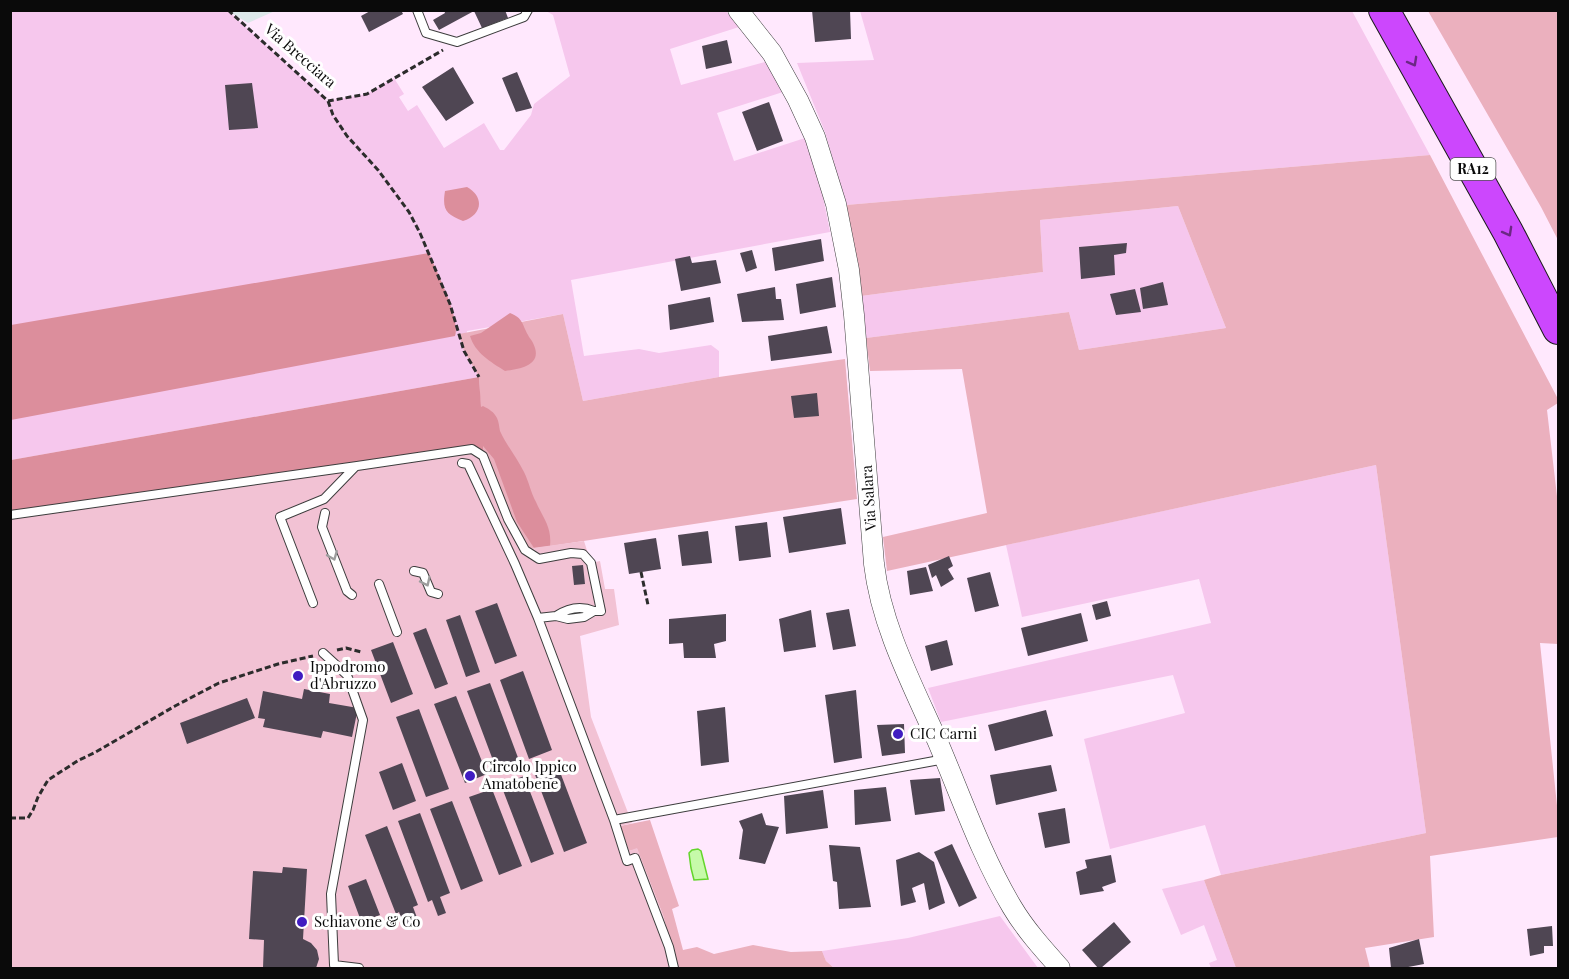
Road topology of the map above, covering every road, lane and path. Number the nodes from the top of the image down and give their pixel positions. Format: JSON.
{"nodes":[{"id":1,"x":228,"y":10,"type":"edge"},
{"id":2,"x":417,"y":10,"type":"edge"},
{"id":3,"x":528,"y":10,"type":"edge"},
{"id":4,"x":738,"y":10,"type":"edge"},
{"id":5,"x":1384,"y":10,"type":"edge"},
{"id":6,"x":1407,"y":10,"type":"edge"},
{"id":7,"x":456,"y":42,"type":"junction"},
{"id":8,"x":327,"y":101,"type":"junction"},
{"id":9,"x":1558,"y":283,"type":"edge"},
{"id":10,"x":1558,"y":329,"type":"edge"},
{"id":11,"x":479,"y":377,"type":"dead end"},
{"id":12,"x":462,"y":463,"type":"dead end"},
{"id":13,"x":355,"y":467,"type":"junction"},
{"id":14,"x":325,"y":513,"type":"dead end"},
{"id":15,"x":10,"y":515,"type":"edge"},
{"id":16,"x":414,"y":571,"type":"dead end"},
{"id":17,"x":641,"y":572,"type":"dead end"},
{"id":18,"x":379,"y":584,"type":"dead end"},
{"id":19,"x":438,"y":594,"type":"dead end"},
{"id":20,"x":352,"y":595,"type":"dead end"},
{"id":21,"x":313,"y":603,"type":"dead end"},
{"id":22,"x":648,"y":605,"type":"dead end"},
{"id":23,"x":538,"y":618,"type":"junction"},
{"id":24,"x":396,"y":632,"type":"dead end"},
{"id":25,"x":361,"y":652,"type":"dead end"},
{"id":26,"x":323,"y":653,"type":"junction"},
{"id":27,"x":945,"y":759,"type":"junction"},
{"id":28,"x":10,"y":818,"type":"edge"},
{"id":29,"x":614,"y":820,"type":"junction"},
{"id":30,"x":359,"y":969,"type":"edge"},
{"id":31,"x":674,"y":969,"type":"edge"},
{"id":32,"x":1060,"y":969,"type":"edge"}],
"edges":[{"from":1,"to":8,"type":"path","name":"Via Brecciara"},
{"from":2,"to":7,"type":"lane"},
{"from":3,"to":7,"type":"lane"},
{"from":4,"to":27,"type":"street","name":"Via Salara"},
{"from":5,"to":10,"type":"highway","number":"RA12","one_way":true},
{"from":6,"to":9,"type":"highway","number":"RA12"},
{"from":7,"to":8,"type":"path","name":"Via Brecciara"},
{"from":8,"to":11,"type":"path"},
{"from":12,"to":23,"type":"lane"},
{"from":13,"to":15,"type":"lane"},
{"from":13,"to":21,"type":"lane"},
{"from":13,"to":23,"type":"lane"},
{"from":14,"to":20,"type":"lane","one_way":true},
{"from":16,"to":19,"type":"lane","one_way":true},
{"from":17,"to":22,"type":"path"},
{"from":18,"to":24,"type":"lane"},
{"from":23,"to":29,"type":"lane"},
{"from":25,"to":26,"type":"path"},
{"from":26,"to":28,"type":"path"},
{"from":26,"to":30,"type":"lane"},
{"from":27,"to":29,"type":"lane"},
{"from":27,"to":32,"type":"street","name":"Via Salara"},
{"from":29,"to":31,"type":"lane"}]}
